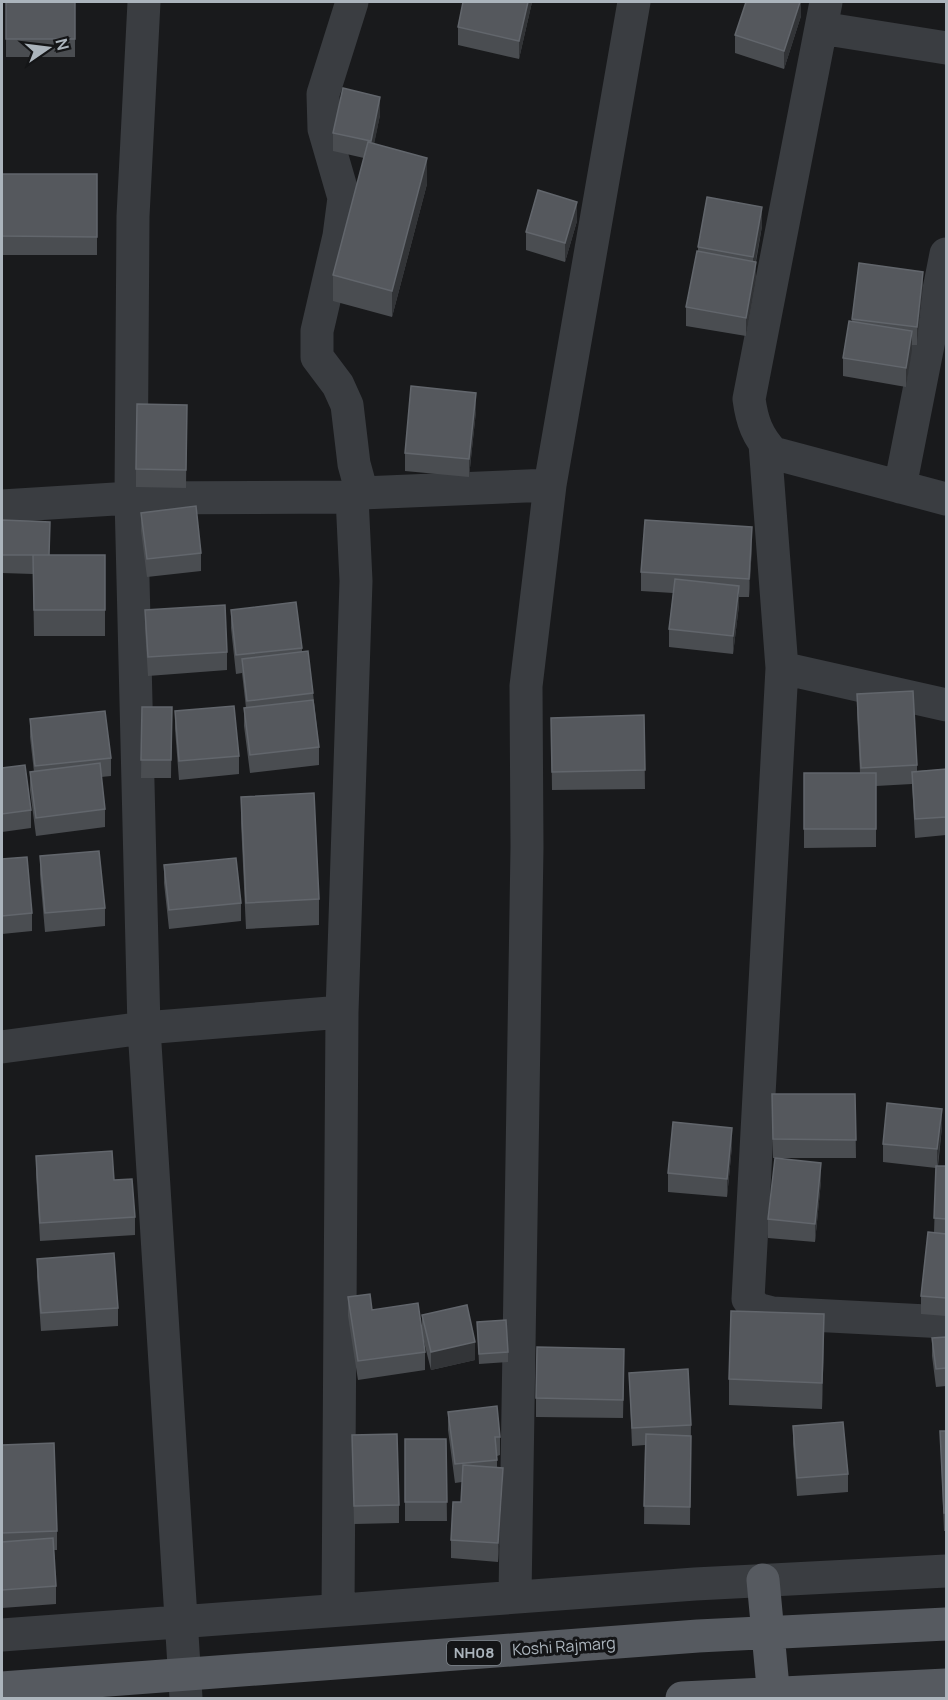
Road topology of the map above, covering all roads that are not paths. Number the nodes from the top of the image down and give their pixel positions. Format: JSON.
{"nodes":[{"id":1,"x":144,"y":2,"type":"edge"},
{"id":2,"x":352,"y":2,"type":"edge"},
{"id":3,"x":634,"y":2,"type":"edge"},
{"id":4,"x":824,"y":15,"type":"edge"},
{"id":5,"x":946,"y":48,"type":"edge"},
{"id":6,"x":946,"y":254,"type":"edge"},
{"id":7,"x":765,"y":444,"type":"junction"},
{"id":8,"x":550,"y":485,"type":"junction"},
{"id":9,"x":900,"y":487,"type":"junction"},
{"id":10,"x":357,"y":495,"type":"junction"},
{"id":11,"x":131,"y":498,"type":"junction"},
{"id":12,"x":946,"y":499,"type":"edge"},
{"id":13,"x":2,"y":506,"type":"edge"},
{"id":14,"x":782,"y":668,"type":"junction"},
{"id":15,"x":946,"y":705,"type":"edge"},
{"id":16,"x":342,"y":1012,"type":"junction"},
{"id":17,"x":144,"y":1028,"type":"junction"},
{"id":18,"x":2,"y":1047,"type":"edge"},
{"id":19,"x":946,"y":1322,"type":"edge"},
{"id":20,"x":946,"y":1571,"type":"edge"},
{"id":21,"x":763,"y":1580,"type":"junction"},
{"id":22,"x":514,"y":1596,"type":"junction"},
{"id":23,"x":338,"y":1610,"type":"junction"},
{"id":24,"x":181,"y":1621,"type":"junction"},
{"id":25,"x":946,"y":1624,"type":"edge"},
{"id":26,"x":768,"y":1632,"type":"junction"},
{"id":27,"x":2,"y":1635,"type":"edge"},
{"id":28,"x":946,"y":1685,"type":"edge"},
{"id":29,"x":185,"y":1686,"type":"edge"},
{"id":30,"x":2,"y":1688,"type":"edge"},
{"id":31,"x":774,"y":1696,"type":"edge"},
{"id":32,"x":682,"y":1698,"type":"edge"}],
"edges":[{"from":1,"to":11,"type":"street"},
{"from":2,"to":10,"type":"street"},
{"from":3,"to":8,"type":"street"},
{"from":4,"to":5,"type":"street"},
{"from":4,"to":7,"type":"street"},
{"from":6,"to":9,"type":"street"},
{"from":7,"to":9,"type":"street"},
{"from":7,"to":14,"type":"street"},
{"from":8,"to":10,"type":"street"},
{"from":8,"to":22,"type":"street"},
{"from":9,"to":12,"type":"street"},
{"from":10,"to":11,"type":"street"},
{"from":10,"to":16,"type":"street"},
{"from":11,"to":13,"type":"street"},
{"from":11,"to":17,"type":"street"},
{"from":14,"to":15,"type":"street"},
{"from":14,"to":19,"type":"street"},
{"from":16,"to":17,"type":"street"},
{"from":16,"to":23,"type":"street"},
{"from":17,"to":18,"type":"street"},
{"from":17,"to":24,"type":"street"},
{"from":20,"to":21,"type":"street"},
{"from":21,"to":22,"type":"street"},
{"from":21,"to":26,"type":"main road"},
{"from":22,"to":23,"type":"street"},
{"from":23,"to":24,"type":"street"},
{"from":24,"to":27,"type":"street"},
{"from":24,"to":29,"type":"street"},
{"from":25,"to":26,"type":"main road","name":"Koshi Rajmarg","number":"NH08"},
{"from":26,"to":29,"type":"main road","name":"Koshi Rajmarg","number":"NH08"},
{"from":26,"to":31,"type":"main road"},
{"from":28,"to":31,"type":"main road"},
{"from":29,"to":30,"type":"main road","name":"Koshi Rajmarg","number":"NH08"},
{"from":31,"to":32,"type":"main road"}]}
